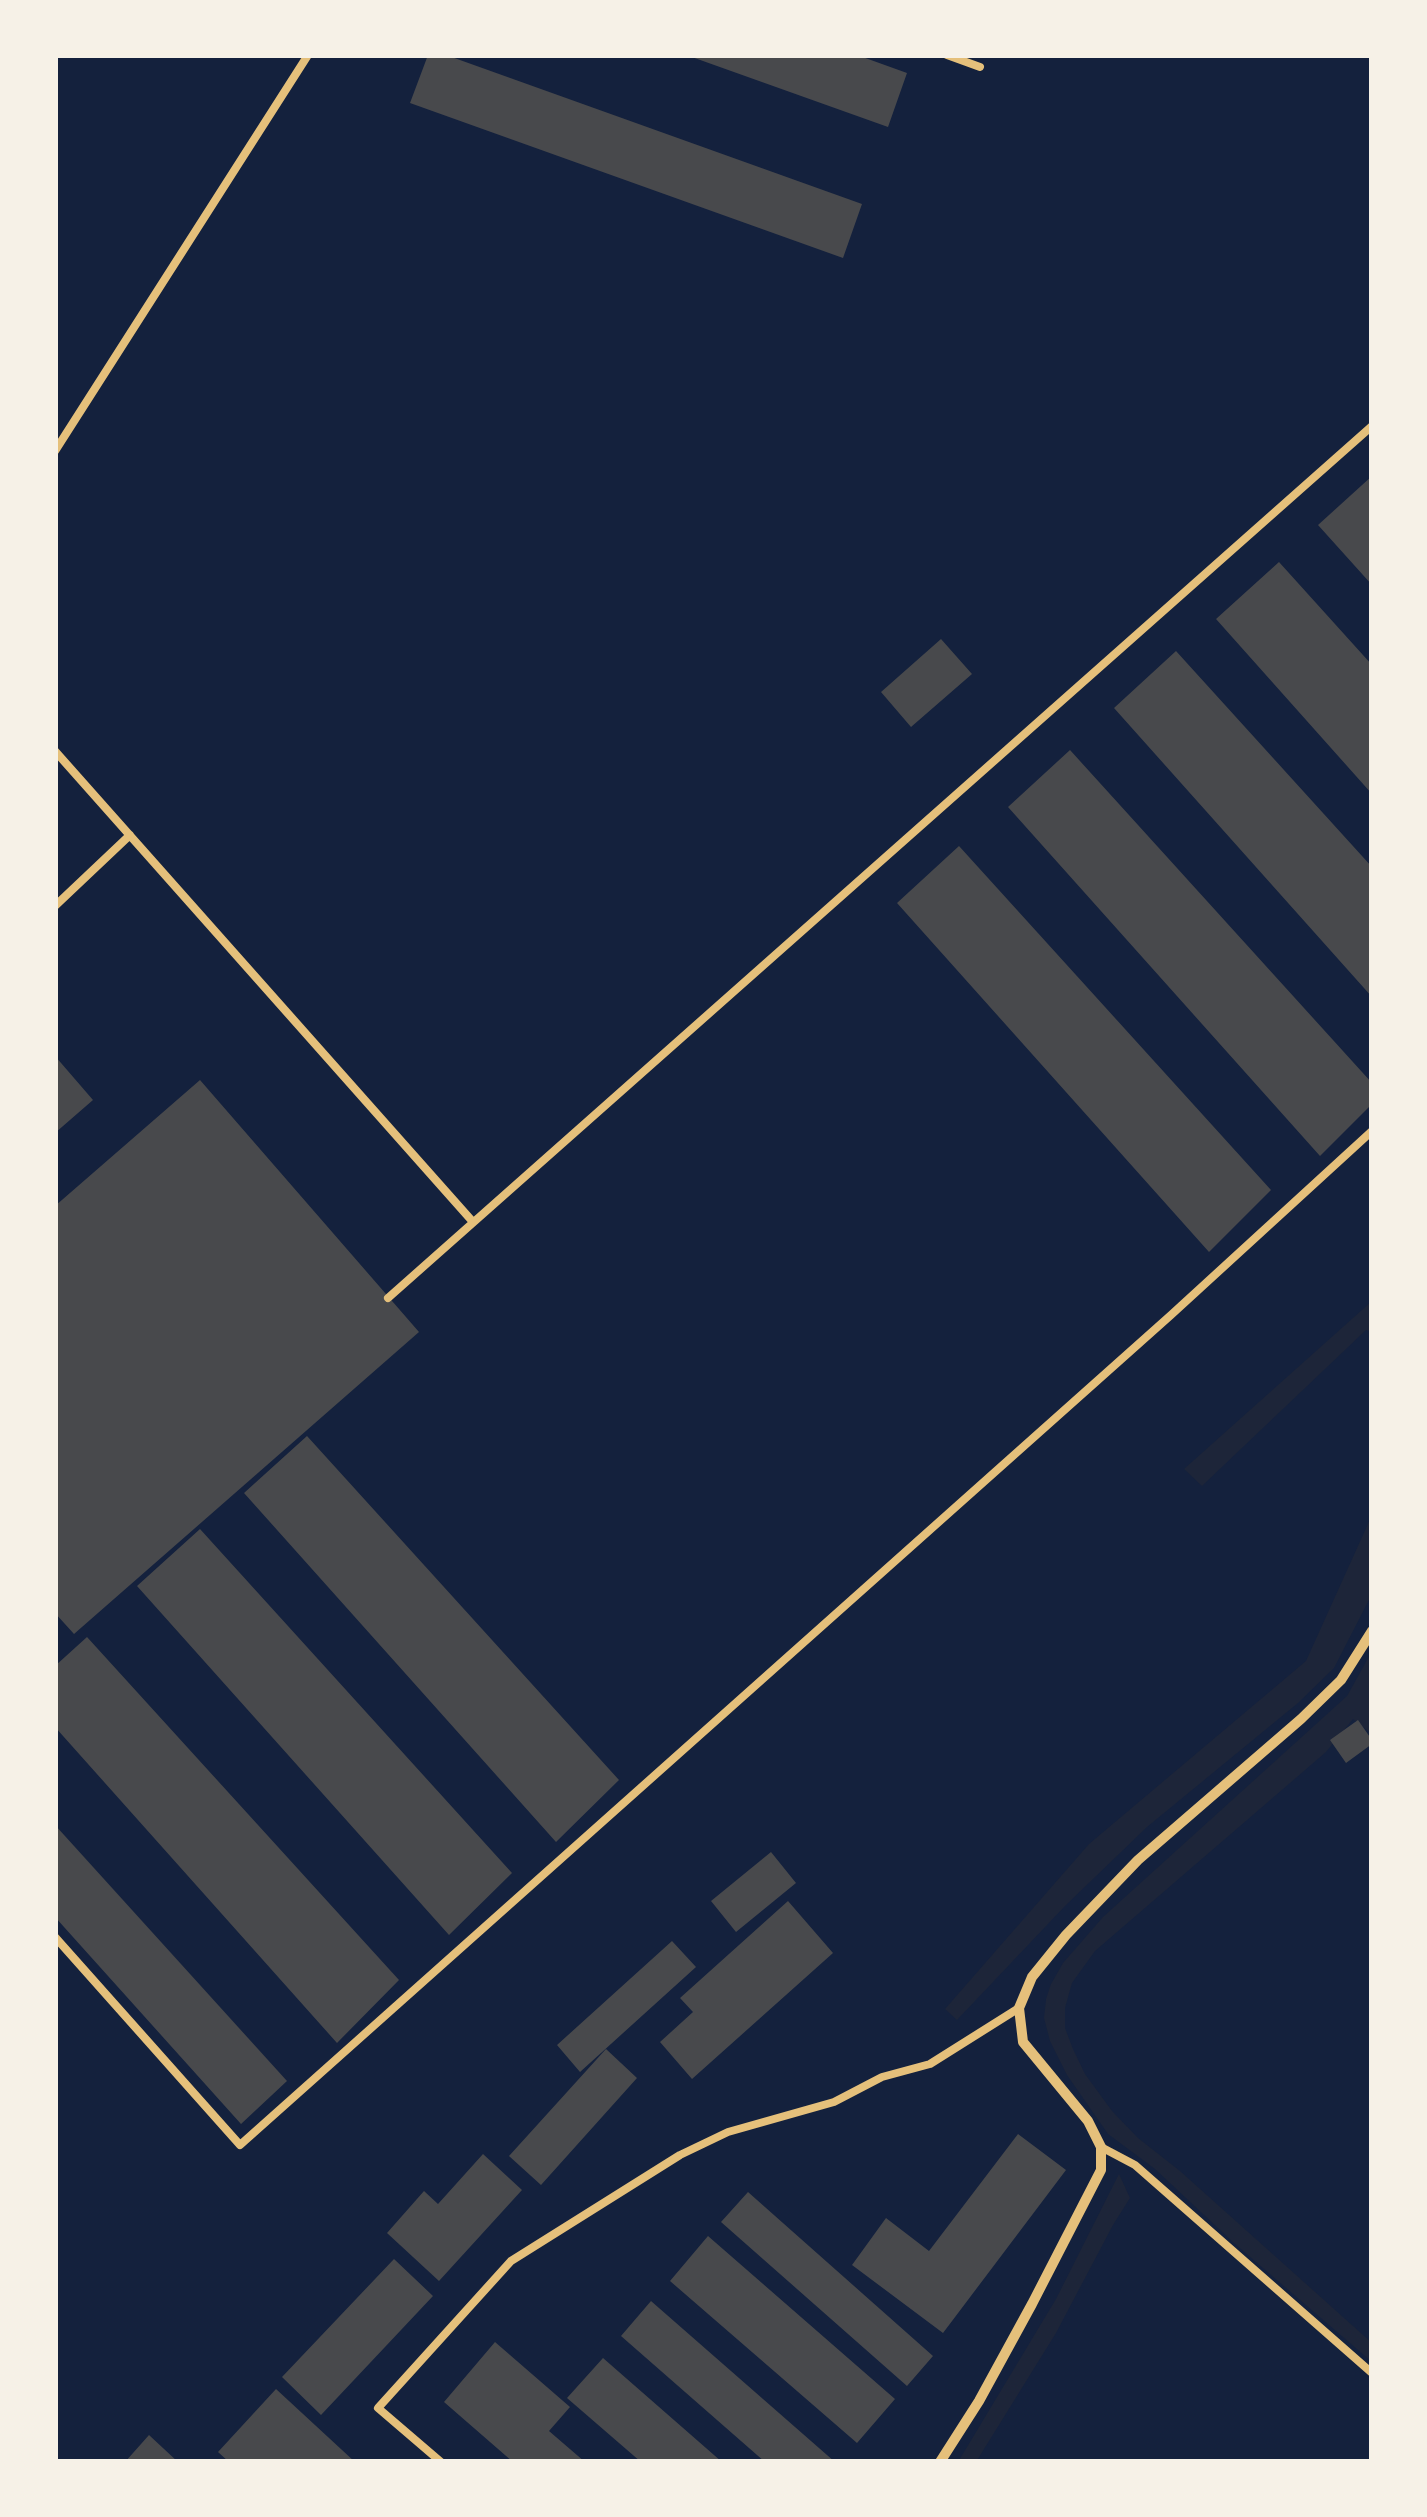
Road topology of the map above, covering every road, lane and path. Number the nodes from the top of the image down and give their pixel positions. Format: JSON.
{"nodes":[{"id":1,"x":308,"y":55,"type":"edge"},
{"id":2,"x":947,"y":55,"type":"edge"},
{"id":3,"x":980,"y":67,"type":"dead end"},
{"id":4,"x":1372,"y":426,"type":"edge"},
{"id":5,"x":55,"y":451,"type":"edge"},
{"id":6,"x":55,"y":751,"type":"edge"},
{"id":7,"x":130,"y":835,"type":"junction"},
{"id":8,"x":55,"y":906,"type":"edge"},
{"id":9,"x":1372,"y":1132,"type":"edge"},
{"id":10,"x":474,"y":1222,"type":"junction"},
{"id":11,"x":388,"y":1298,"type":"dead end"},
{"id":12,"x":1372,"y":1631,"type":"edge"},
{"id":13,"x":55,"y":1937,"type":"edge"},
{"id":14,"x":1018,"y":2008,"type":"junction"},
{"id":15,"x":1100,"y":2147,"type":"junction"},
{"id":16,"x":1372,"y":2373,"type":"edge"},
{"id":17,"x":442,"y":2462,"type":"edge"},
{"id":18,"x":940,"y":2462,"type":"edge"}],
"edges":[{"from":1,"to":5,"type":"lane"},
{"from":2,"to":3,"type":"lane"},
{"from":4,"to":10,"type":"lane"},
{"from":6,"to":7,"type":"lane"},
{"from":7,"to":8,"type":"lane"},
{"from":7,"to":10,"type":"lane"},
{"from":9,"to":13,"type":"lane"},
{"from":10,"to":11,"type":"lane"},
{"from":12,"to":14,"type":"street"},
{"from":14,"to":15,"type":"street"},
{"from":14,"to":17,"type":"lane"},
{"from":15,"to":16,"type":"lane"},
{"from":15,"to":18,"type":"street"}]}
